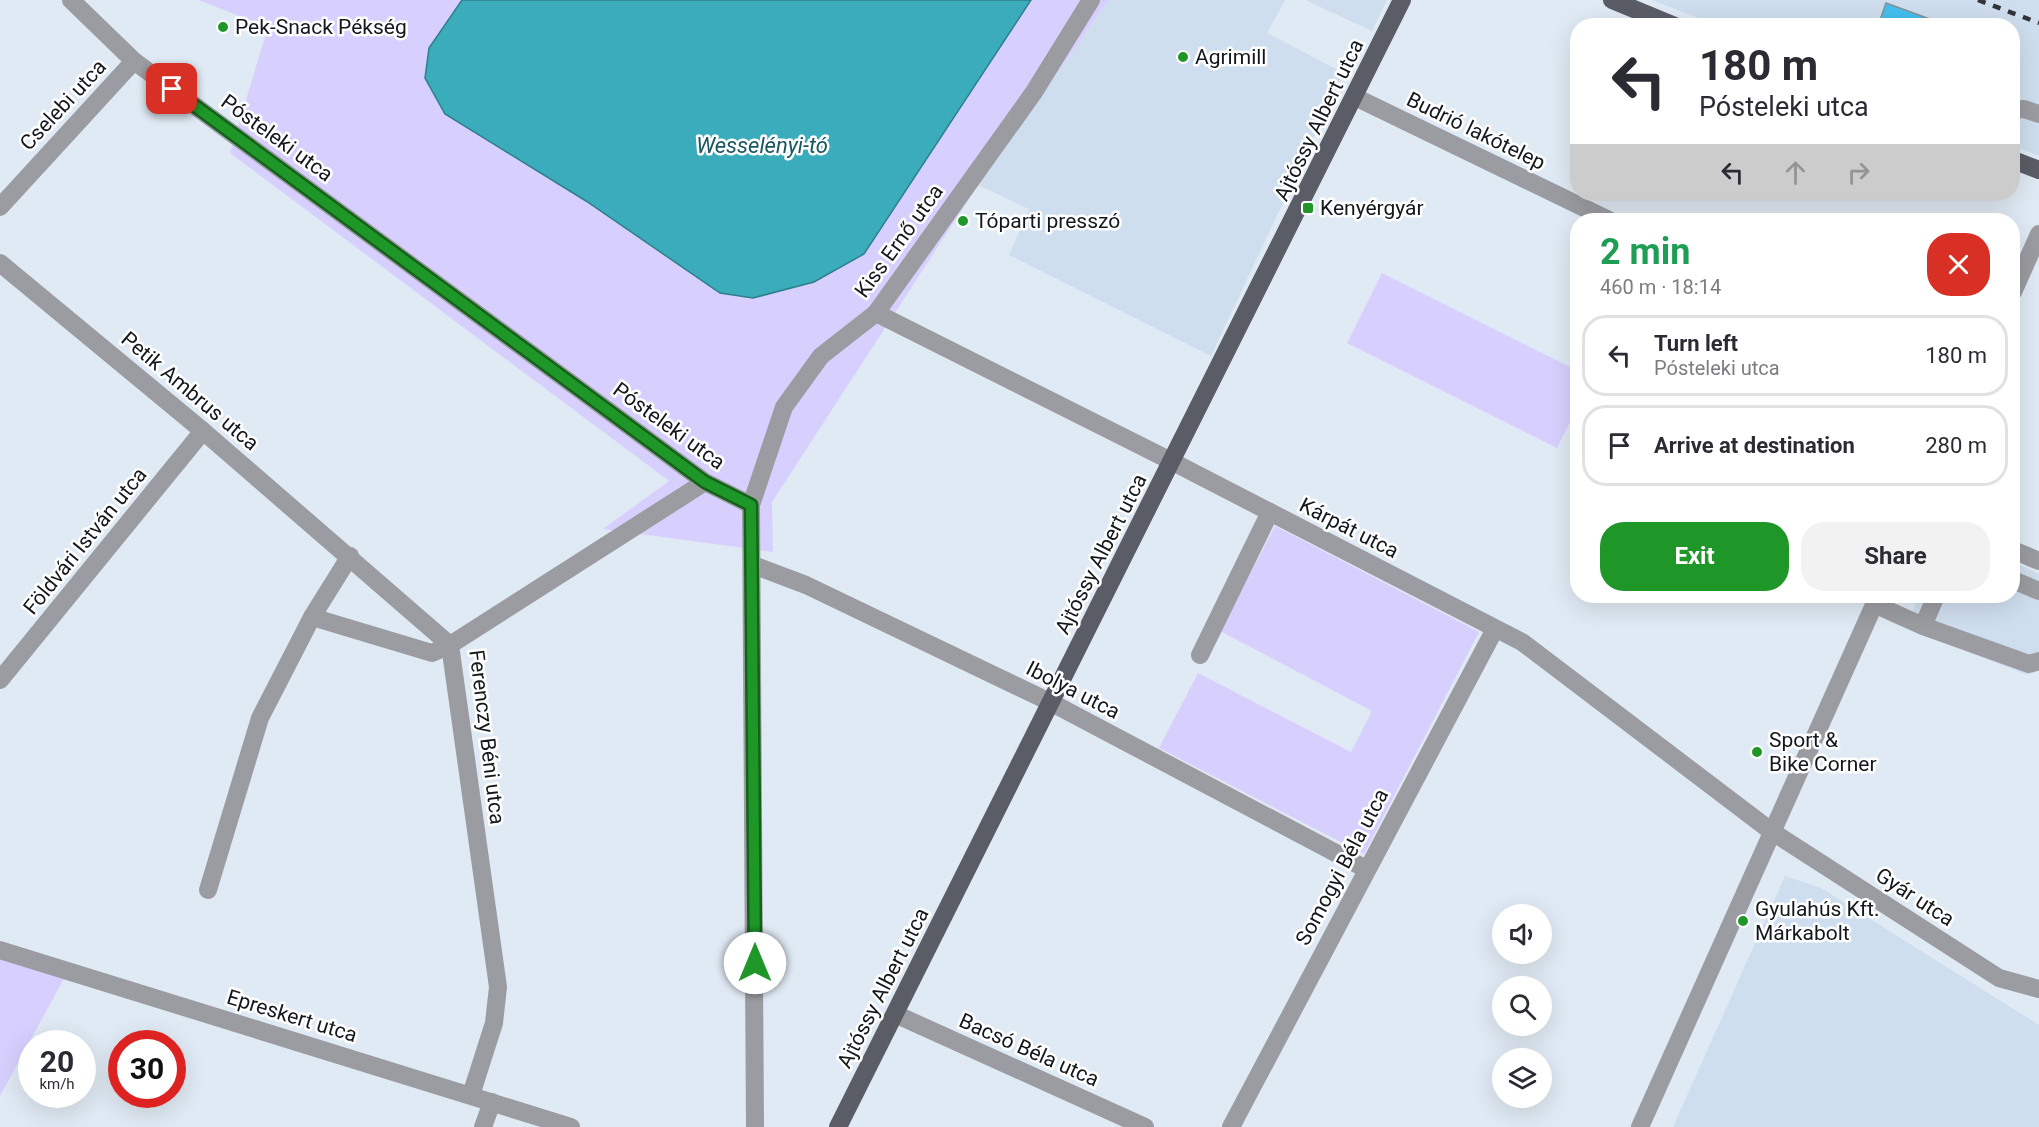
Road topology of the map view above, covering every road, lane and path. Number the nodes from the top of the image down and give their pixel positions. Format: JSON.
{"nodes":[{"id":1,"x":71,"y":0,"type":"edge"},
{"id":2,"x":1091,"y":0,"type":"edge"},
{"id":3,"x":1402,"y":0,"type":"edge"},
{"id":4,"x":1612,"y":0,"type":"edge"},
{"id":5,"x":1656,"y":18,"type":"edge"},
{"id":6,"x":135,"y":61,"type":"junction"},
{"id":7,"x":1356,"y":97,"type":"junction"},
{"id":8,"x":2020,"y":109,"type":"edge"},
{"id":9,"x":2039,"y":114,"type":"edge"},
{"id":10,"x":2020,"y":163,"type":"edge"},
{"id":11,"x":2039,"y":170,"type":"edge"},
{"id":12,"x":0,"y":207,"type":"edge"},
{"id":13,"x":1595,"y":213,"type":"edge"},
{"id":14,"x":2039,"y":234,"type":"edge"},
{"id":15,"x":0,"y":263,"type":"edge"},
{"id":16,"x":2020,"y":276,"type":"edge"},
{"id":17,"x":876,"y":313,"type":"junction"},
{"id":18,"x":203,"y":431,"type":"junction"},
{"id":19,"x":1173,"y":462,"type":"junction"},
{"id":20,"x":705,"y":482,"type":"junction"},
{"id":21,"x":751,"y":505,"type":"junction"},
{"id":22,"x":1270,"y":512,"type":"junction"},
{"id":23,"x":2020,"y":553,"type":"edge"},
{"id":24,"x":350,"y":556,"type":"junction"},
{"id":25,"x":2039,"y":561,"type":"edge"},
{"id":26,"x":753,"y":565,"type":"junction"},
{"id":27,"x":2020,"y":583,"type":"edge"},
{"id":28,"x":2039,"y":591,"type":"edge"},
{"id":29,"x":1875,"y":603,"type":"edge"},
{"id":30,"x":1881,"y":603,"type":"edge"},
{"id":31,"x":1933,"y":603,"type":"edge"},
{"id":32,"x":312,"y":617,"type":"junction"},
{"id":33,"x":1923,"y":626,"type":"junction"},
{"id":34,"x":1495,"y":629,"type":"junction"},
{"id":35,"x":450,"y":645,"type":"junction"},
{"id":36,"x":1200,"y":655,"type":"dead end"},
{"id":37,"x":2039,"y":661,"type":"edge"},
{"id":38,"x":0,"y":680,"type":"edge"},
{"id":39,"x":1052,"y":703,"type":"junction"},
{"id":40,"x":1771,"y":831,"type":"junction"},
{"id":41,"x":1366,"y":869,"type":"junction"},
{"id":42,"x":208,"y":890,"type":"dead end"},
{"id":43,"x":0,"y":950,"type":"edge"},
{"id":44,"x":2039,"y":989,"type":"edge"},
{"id":45,"x":895,"y":1014,"type":"junction"},
{"id":46,"x":471,"y":1095,"type":"junction"},
{"id":47,"x":492,"y":1102,"type":"junction"},
{"id":48,"x":483,"y":1127,"type":"edge"},
{"id":49,"x":571,"y":1127,"type":"edge"},
{"id":50,"x":755,"y":1127,"type":"edge"},
{"id":51,"x":838,"y":1127,"type":"edge"},
{"id":52,"x":1145,"y":1127,"type":"edge"},
{"id":53,"x":1231,"y":1127,"type":"edge"},
{"id":54,"x":1640,"y":1127,"type":"edge"}],
"edges":[{"from":1,"to":6,"type":"street","name":"Pósteleki utca"},
{"from":2,"to":17,"type":"street","name":"Kiss Ernő utca"},
{"from":3,"to":7,"type":"main road","name":"Ajtóssy Albert utca"},
{"from":4,"to":5,"type":"main road"},
{"from":6,"to":12,"type":"street","name":"Cselebi utca"},
{"from":6,"to":20,"type":"street","name":"Pósteleki utca"},
{"from":7,"to":13,"type":"street","name":"Budrió lakótelep"},
{"from":7,"to":19,"type":"main road","name":"Ajtóssy Albert utca"},
{"from":8,"to":9,"type":"street"},
{"from":10,"to":11,"type":"main road"},
{"from":14,"to":16,"type":"street"},
{"from":15,"to":18,"type":"street","name":"Petik Ambrus utca"},
{"from":17,"to":19,"type":"street","name":"Kárpát utca"},
{"from":17,"to":21,"type":"street","name":"Kiss Ernő utca"},
{"from":18,"to":24,"type":"street","name":"Petik Ambrus utca"},
{"from":18,"to":38,"type":"street","name":"Földvári István utca"},
{"from":19,"to":22,"type":"street","name":"Kárpát utca"},
{"from":19,"to":39,"type":"main road","name":"Ajtóssy Albert utca"},
{"from":20,"to":21,"type":"street","name":"Pósteleki utca"},
{"from":20,"to":35,"type":"street","name":"Ferenczy Béni utca"},
{"from":21,"to":26,"type":"street"},
{"from":22,"to":34,"type":"street","name":"Kárpát utca"},
{"from":22,"to":36,"type":"street"},
{"from":23,"to":25,"type":"street"},
{"from":24,"to":32,"type":"street"},
{"from":24,"to":35,"type":"street","name":"Petik Ambrus utca"},
{"from":26,"to":39,"type":"street","name":"Ibolya utca"},
{"from":26,"to":50,"type":"street"},
{"from":27,"to":28,"type":"street"},
{"from":29,"to":40,"type":"street"},
{"from":30,"to":33,"type":"street"},
{"from":31,"to":33,"type":"street"},
{"from":32,"to":35,"type":"street"},
{"from":32,"to":42,"type":"street"},
{"from":33,"to":37,"type":"street"},
{"from":34,"to":40,"type":"street","name":"Kárpát utca"},
{"from":34,"to":41,"type":"street","name":"Somogyi Béla utca"},
{"from":35,"to":46,"type":"street","name":"Ferenczy Béni utca"},
{"from":39,"to":41,"type":"street","name":"Ibolya utca"},
{"from":39,"to":45,"type":"main road","name":"Ajtóssy Albert utca"},
{"from":40,"to":44,"type":"street","name":"Gyár utca"},
{"from":40,"to":54,"type":"street"},
{"from":41,"to":53,"type":"street","name":"Somogyi Béla utca"},
{"from":43,"to":46,"type":"street","name":"Epreskert utca"},
{"from":45,"to":51,"type":"main road","name":"Ajtóssy Albert utca"},
{"from":45,"to":52,"type":"street","name":"Bacsó Béla utca"},
{"from":46,"to":47,"type":"street","name":"Epreskert utca"},
{"from":47,"to":48,"type":"street"},
{"from":47,"to":49,"type":"street","name":"Epreskert utca"}]}
